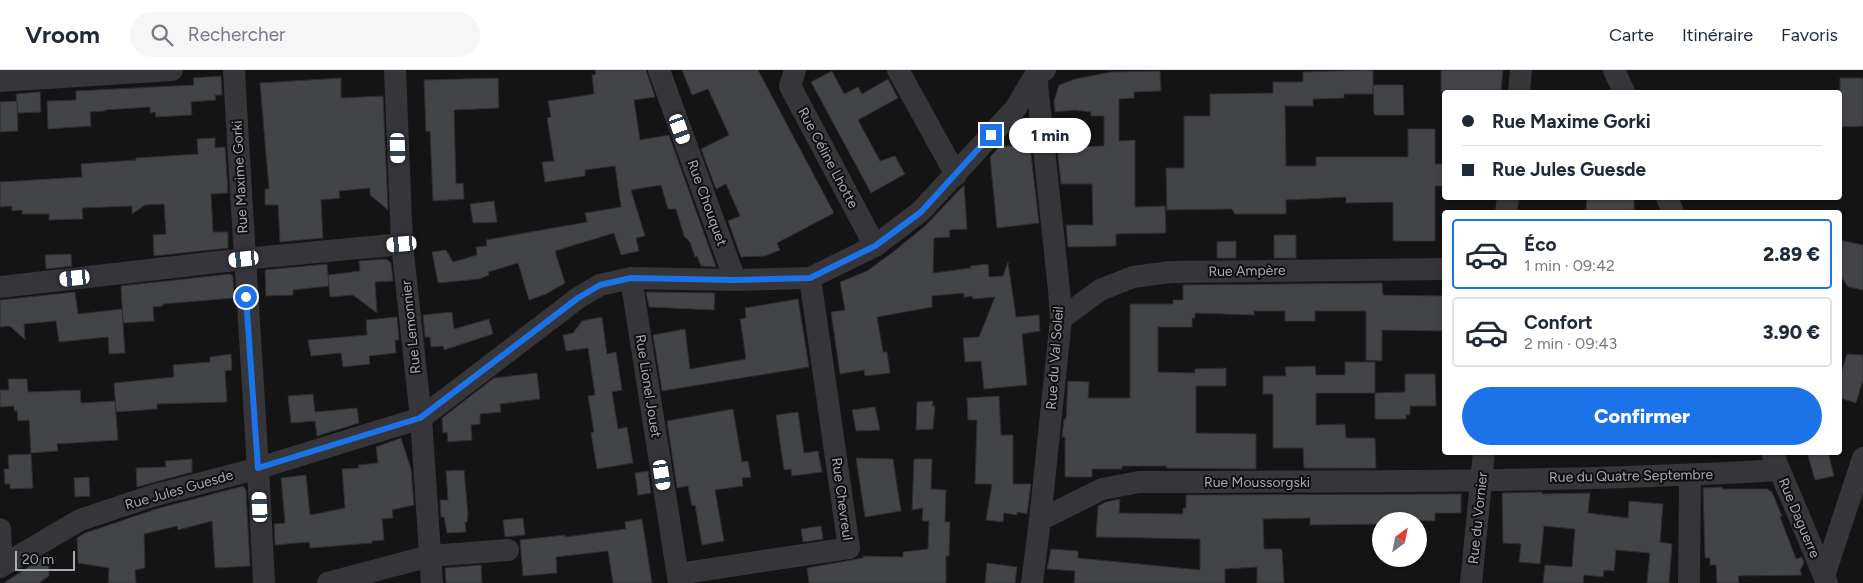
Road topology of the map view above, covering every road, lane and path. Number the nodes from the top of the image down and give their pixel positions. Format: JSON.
{"nodes":[{"id":1,"x":172,"y":70,"type":"edge"},
{"id":2,"x":234,"y":70,"type":"edge"},
{"id":3,"x":395,"y":70,"type":"edge"},
{"id":4,"x":659,"y":70,"type":"edge"},
{"id":5,"x":795,"y":70,"type":"edge"},
{"id":6,"x":898,"y":70,"type":"edge"},
{"id":7,"x":1521,"y":70,"type":"edge"},
{"id":8,"x":1614,"y":70,"type":"edge"},
{"id":9,"x":1035,"y":71,"type":"edge"},
{"id":10,"x":0,"y":80,"type":"edge"},
{"id":11,"x":1519,"y":90,"type":"edge"},
{"id":12,"x":1623,"y":90,"type":"edge"},
{"id":13,"x":956,"y":175,"type":"junction"},
{"id":14,"x":402,"y":244,"type":"junction"},
{"id":15,"x":875,"y":246,"type":"junction"},
{"id":16,"x":244,"y":259,"type":"junction"},
{"id":17,"x":1442,"y":269,"type":"edge"},
{"id":18,"x":631,"y":278,"type":"junction"},
{"id":19,"x":810,"y":278,"type":"junction"},
{"id":20,"x":735,"y":280,"type":"junction"},
{"id":21,"x":0,"y":287,"type":"edge"},
{"id":22,"x":1060,"y":319,"type":"junction"},
{"id":23,"x":420,"y":418,"type":"junction"},
{"id":24,"x":1484,"y":455,"type":"edge"},
{"id":25,"x":1863,"y":458,"type":"edge"},
{"id":26,"x":1776,"y":461,"type":"edge"},
{"id":27,"x":258,"y":468,"type":"junction"},
{"id":28,"x":1690,"y":476,"type":"junction"},
{"id":29,"x":1482,"y":480,"type":"junction"},
{"id":30,"x":1040,"y":520,"type":"junction"},
{"id":31,"x":0,"y":529,"type":"edge"},
{"id":32,"x":508,"y":550,"type":"dead end"},
{"id":33,"x":430,"y":556,"type":"junction"},
{"id":34,"x":1,"y":566,"type":"edge"},
{"id":35,"x":678,"y":578,"type":"edge"},
{"id":36,"x":1825,"y":579,"type":"edge"},
{"id":37,"x":264,"y":583,"type":"edge"},
{"id":38,"x":328,"y":583,"type":"edge"},
{"id":39,"x":432,"y":583,"type":"edge"},
{"id":40,"x":1032,"y":583,"type":"edge"},
{"id":41,"x":1471,"y":583,"type":"edge"},
{"id":42,"x":1689,"y":583,"type":"edge"}],
"edges":[{"from":1,"to":10,"type":"street"},
{"from":2,"to":16,"type":"street","name":"Rue Maxime Gorki"},
{"from":3,"to":14,"type":"street","name":"Rue Lemonnier"},
{"from":4,"to":20,"type":"street","name":"Rue Chouquet"},
{"from":5,"to":15,"type":"street","name":"Rue Céline Lhotte"},
{"from":6,"to":13,"type":"street"},
{"from":7,"to":11,"type":"street"},
{"from":8,"to":12,"type":"street"},
{"from":9,"to":13,"type":"street","name":"Rue Jules Guesde"},
{"from":9,"to":22,"type":"street","name":"Rue du Val Soleil"},
{"from":13,"to":15,"type":"street","name":"Rue Jules Guesde"},
{"from":14,"to":16,"type":"street"},
{"from":14,"to":23,"type":"street","name":"Rue Lemonnier"},
{"from":15,"to":19,"type":"street","name":"Rue Jules Guesde"},
{"from":16,"to":21,"type":"street"},
{"from":16,"to":27,"type":"street","name":"Rue Maxime Gorki"},
{"from":17,"to":22,"type":"street","name":"Rue Ampère"},
{"from":18,"to":20,"type":"street","name":"Rue Jules Guesde"},
{"from":18,"to":23,"type":"street","name":"Rue Jules Guesde"},
{"from":18,"to":35,"type":"street","name":"Rue Lionel Jouet"},
{"from":19,"to":20,"type":"street","name":"Rue Jules Guesde"},
{"from":19,"to":35,"type":"street","name":"Rue Chevreul"},
{"from":22,"to":30,"type":"street","name":"Rue du Val Soleil"},
{"from":23,"to":27,"type":"street","name":"Rue Jules Guesde"},
{"from":23,"to":33,"type":"street","name":"Rue Lemonnier"},
{"from":24,"to":29,"type":"street","name":"Rue du Vornier"},
{"from":25,"to":36,"type":"street"},
{"from":26,"to":28,"type":"street","name":"Rue du Quatre Septembre"},
{"from":26,"to":36,"type":"street","name":"Rue Daguerre"},
{"from":27,"to":34,"type":"street","name":"Rue Jules Guesde"},
{"from":27,"to":37,"type":"street","name":"Rue Maxime Gorki"},
{"from":28,"to":29,"type":"street","name":"Rue du Quatre Septembre"},
{"from":28,"to":42,"type":"street"},
{"from":29,"to":30,"type":"street","name":"Rue Moussorgski"},
{"from":29,"to":41,"type":"street","name":"Rue du Vornier"},
{"from":30,"to":40,"type":"street","name":"Rue du Val Soleil"},
{"from":31,"to":34,"type":"street"},
{"from":32,"to":33,"type":"street"},
{"from":33,"to":38,"type":"street"},
{"from":33,"to":39,"type":"street","name":"Rue Lemonnier"}]}
